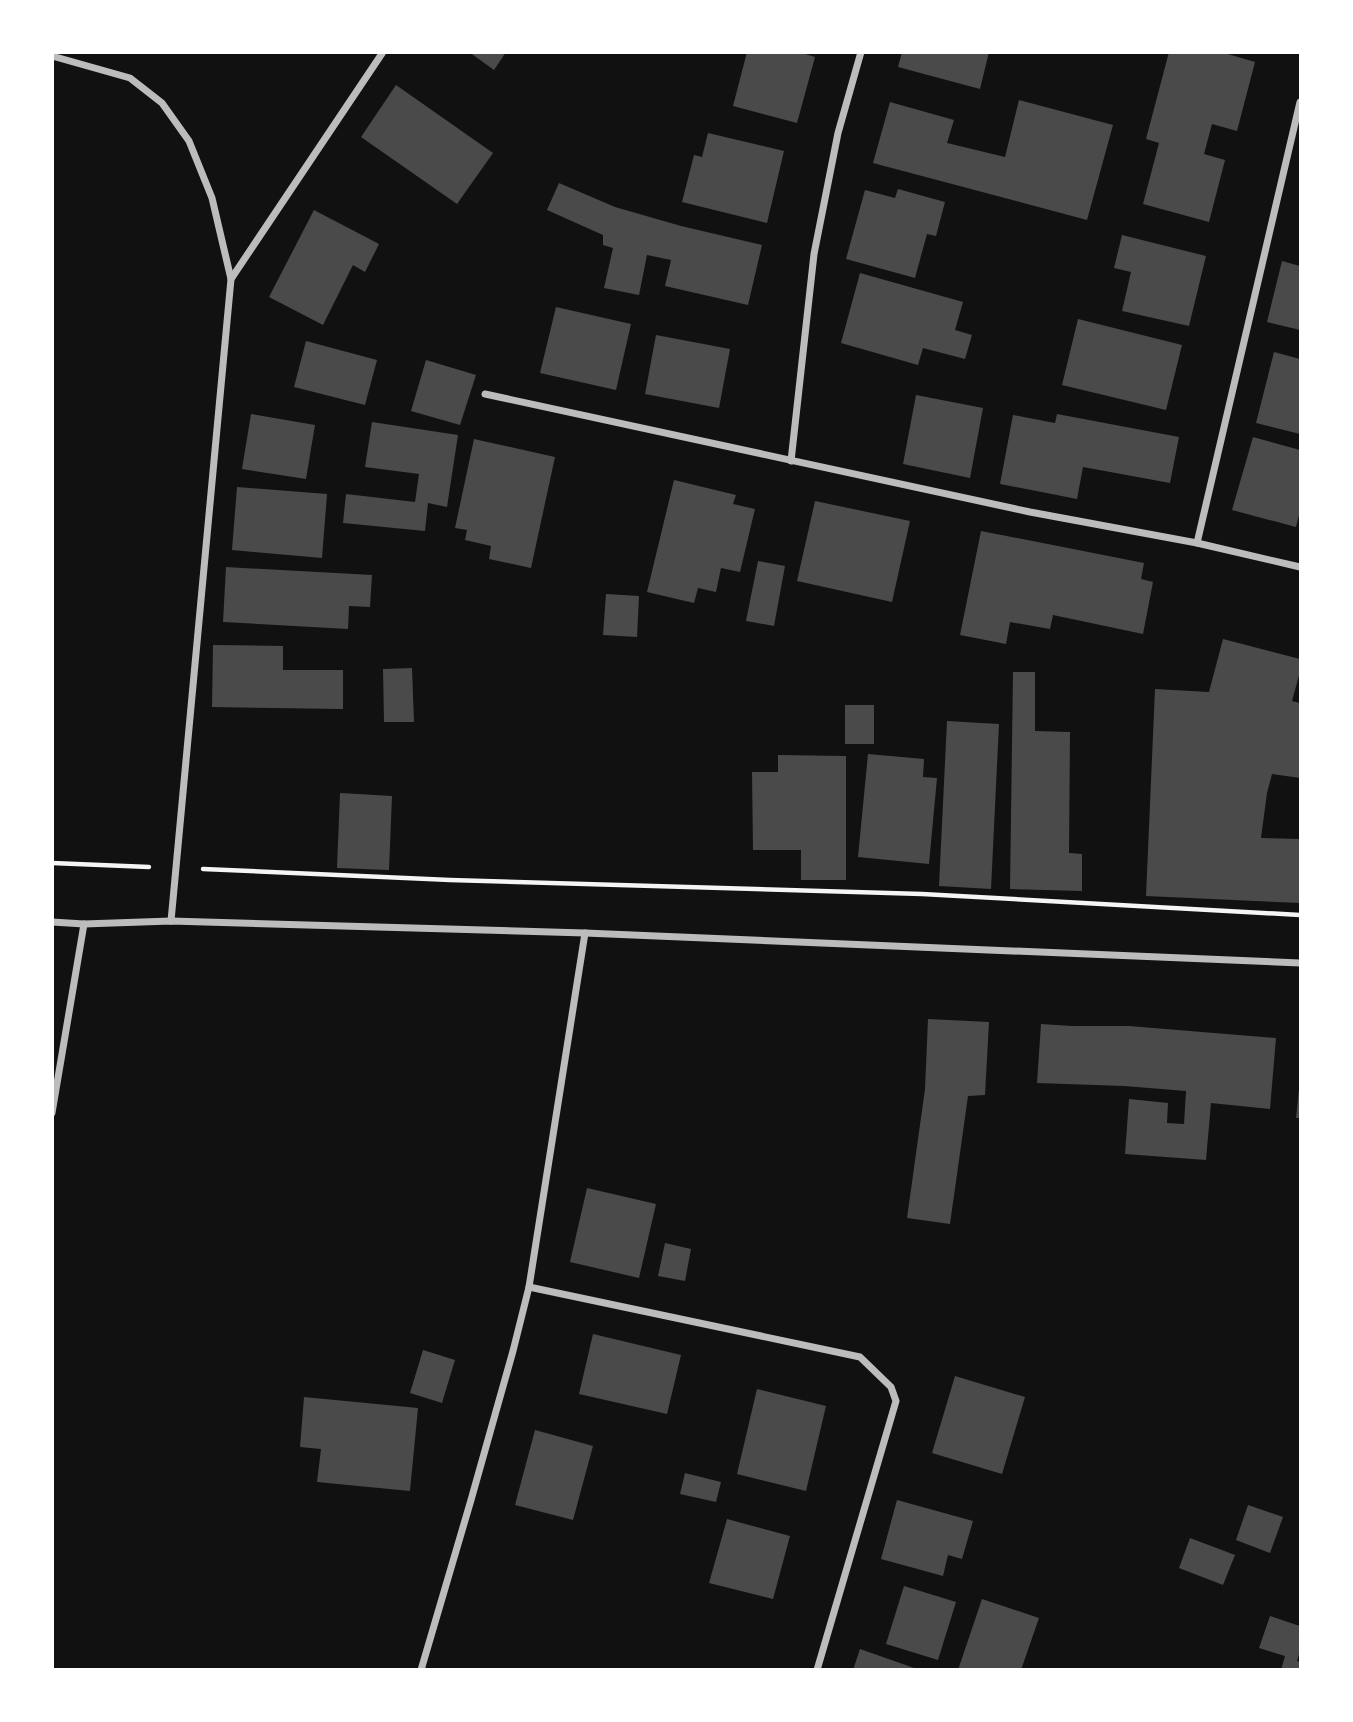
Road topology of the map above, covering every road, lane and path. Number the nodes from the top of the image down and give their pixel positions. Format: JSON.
{"nodes":[{"id":1,"x":383,"y":52,"type":"edge"},
{"id":2,"x":861,"y":52,"type":"edge"},
{"id":3,"x":52,"y":56,"type":"edge"},
{"id":4,"x":1300,"y":102,"type":"edge"},
{"id":5,"x":231,"y":279,"type":"junction"},
{"id":6,"x":485,"y":394,"type":"dead end"},
{"id":7,"x":791,"y":461,"type":"junction"},
{"id":8,"x":1197,"y":543,"type":"junction"},
{"id":9,"x":1300,"y":567,"type":"edge"},
{"id":10,"x":52,"y":863,"type":"edge"},
{"id":11,"x":176,"y":868,"type":"junction"},
{"id":12,"x":1300,"y":915,"type":"edge"},
{"id":13,"x":171,"y":921,"type":"junction"},
{"id":14,"x":52,"y":922,"type":"edge"},
{"id":15,"x":84,"y":924,"type":"junction"},
{"id":16,"x":585,"y":933,"type":"junction"},
{"id":17,"x":1300,"y":964,"type":"edge"},
{"id":18,"x":52,"y":1113,"type":"edge"},
{"id":19,"x":528,"y":1287,"type":"junction"},
{"id":20,"x":421,"y":1670,"type":"edge"},
{"id":21,"x":817,"y":1670,"type":"edge"}],
"edges":[{"from":1,"to":5,"type":"street"},
{"from":2,"to":7,"type":"street"},
{"from":3,"to":5,"type":"street"},
{"from":4,"to":8,"type":"street"},
{"from":5,"to":11,"type":"street"},
{"from":6,"to":7,"type":"street"},
{"from":7,"to":8,"type":"street"},
{"from":8,"to":9,"type":"street"},
{"from":10,"to":11,"type":"path"},
{"from":11,"to":12,"type":"path"},
{"from":11,"to":13,"type":"street"},
{"from":13,"to":15,"type":"street"},
{"from":13,"to":16,"type":"street"},
{"from":14,"to":15,"type":"street"},
{"from":15,"to":18,"type":"street"},
{"from":16,"to":17,"type":"street"},
{"from":16,"to":19,"type":"street"},
{"from":19,"to":20,"type":"street"},
{"from":19,"to":21,"type":"street"}]}
